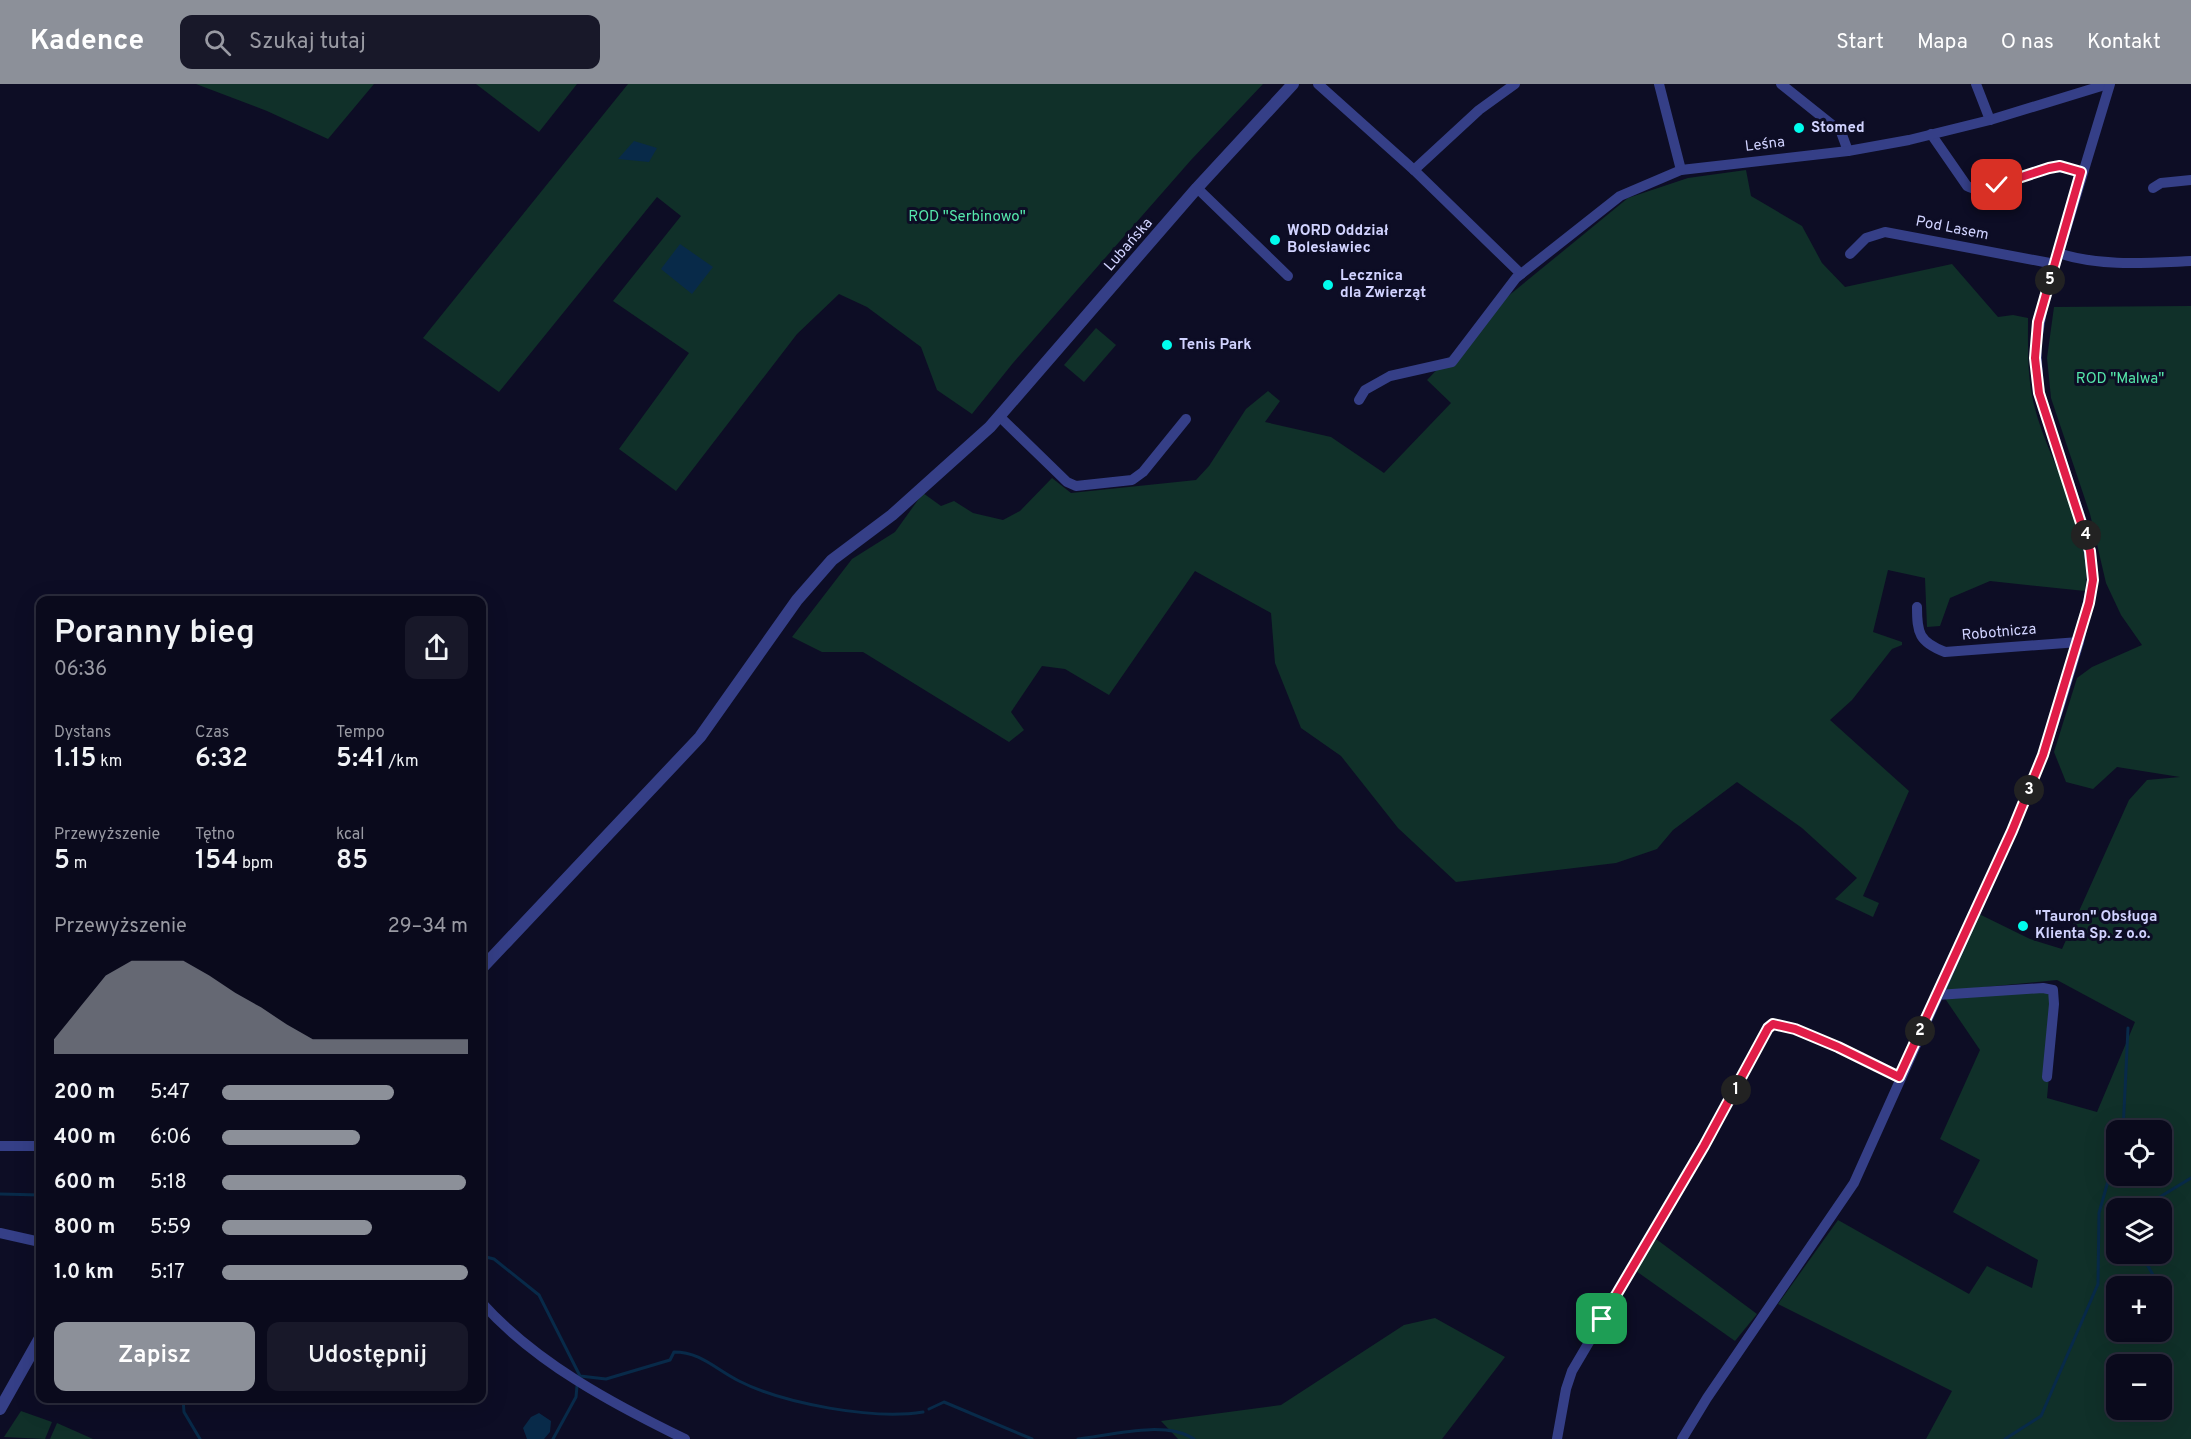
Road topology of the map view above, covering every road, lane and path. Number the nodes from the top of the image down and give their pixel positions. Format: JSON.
{"nodes":[{"id":1,"x":1293,"y":84,"type":"edge"},
{"id":2,"x":1318,"y":84,"type":"edge"},
{"id":3,"x":1515,"y":84,"type":"edge"},
{"id":4,"x":1659,"y":84,"type":"edge"},
{"id":5,"x":1781,"y":84,"type":"edge"},
{"id":6,"x":1976,"y":84,"type":"edge"},
{"id":7,"x":2109,"y":84,"type":"edge"},
{"id":8,"x":1990,"y":120,"type":"junction"},
{"id":9,"x":1931,"y":134,"type":"junction"},
{"id":10,"x":1848,"y":151,"type":"junction"},
{"id":11,"x":1414,"y":170,"type":"junction"},
{"id":12,"x":1681,"y":171,"type":"junction"},
{"id":13,"x":2081,"y":172,"type":"junction"},
{"id":14,"x":2191,"y":180,"type":"edge"},
{"id":15,"x":1197,"y":188,"type":"junction"},
{"id":16,"x":2153,"y":188,"type":"dead end"},
{"id":17,"x":1850,"y":254,"type":"dead end"},
{"id":18,"x":2056,"y":259,"type":"junction"},
{"id":19,"x":2191,"y":261,"type":"edge"},
{"id":20,"x":1521,"y":274,"type":"junction"},
{"id":21,"x":1287,"y":276,"type":"dead end"},
{"id":22,"x":1359,"y":400,"type":"dead end"},
{"id":23,"x":1000,"y":417,"type":"junction"},
{"id":24,"x":1186,"y":419,"type":"dead end"},
{"id":25,"x":1917,"y":607,"type":"dead end"},
{"id":26,"x":2079,"y":642,"type":"junction"},
{"id":27,"x":486,"y":964,"type":"edge"},
{"id":28,"x":1937,"y":995,"type":"junction"},
{"id":29,"x":1899,"y":1077,"type":"junction"},
{"id":30,"x":2047,"y":1077,"type":"dead end"},
{"id":31,"x":0,"y":1146,"type":"edge"},
{"id":32,"x":36,"y":1146,"type":"edge"},
{"id":33,"x":0,"y":1233,"type":"edge"},
{"id":34,"x":36,"y":1241,"type":"edge"},
{"id":35,"x":486,"y":1307,"type":"edge"},
{"id":36,"x":36,"y":1345,"type":"edge"},
{"id":37,"x":0,"y":1408,"type":"edge"},
{"id":38,"x":686,"y":1439,"type":"edge"},
{"id":39,"x":1557,"y":1439,"type":"edge"},
{"id":40,"x":1682,"y":1439,"type":"edge"}],
"edges":[{"from":1,"to":15,"type":"street","name":"Lubańska"},
{"from":2,"to":11,"type":"street"},
{"from":3,"to":11,"type":"street"},
{"from":4,"to":12,"type":"street"},
{"from":5,"to":10,"type":"street"},
{"from":6,"to":8,"type":"street"},
{"from":7,"to":8,"type":"street","name":"Leśna"},
{"from":7,"to":13,"type":"street"},
{"from":8,"to":9,"type":"street","name":"Leśna"},
{"from":9,"to":10,"type":"street","name":"Leśna"},
{"from":9,"to":13,"type":"street"},
{"from":10,"to":12,"type":"street","name":"Leśna"},
{"from":11,"to":20,"type":"street"},
{"from":12,"to":20,"type":"street","name":"Leśna"},
{"from":13,"to":18,"type":"street"},
{"from":14,"to":16,"type":"street"},
{"from":15,"to":21,"type":"street"},
{"from":15,"to":23,"type":"street","name":"Lubańska"},
{"from":17,"to":18,"type":"street","name":"Pod Lasem"},
{"from":18,"to":19,"type":"street","name":"Pod Lasem"},
{"from":18,"to":26,"type":"street"},
{"from":20,"to":22,"type":"street","name":"Leśna"},
{"from":23,"to":24,"type":"street"},
{"from":23,"to":27,"type":"street","name":"Lubańska"},
{"from":25,"to":26,"type":"street","name":"Robotnicza"},
{"from":26,"to":28,"type":"street"},
{"from":28,"to":29,"type":"street"},
{"from":28,"to":30,"type":"street"},
{"from":29,"to":39,"type":"street"},
{"from":29,"to":40,"type":"street"},
{"from":31,"to":32,"type":"street"},
{"from":33,"to":34,"type":"street"},
{"from":35,"to":38,"type":"street"},
{"from":36,"to":37,"type":"street"}]}
